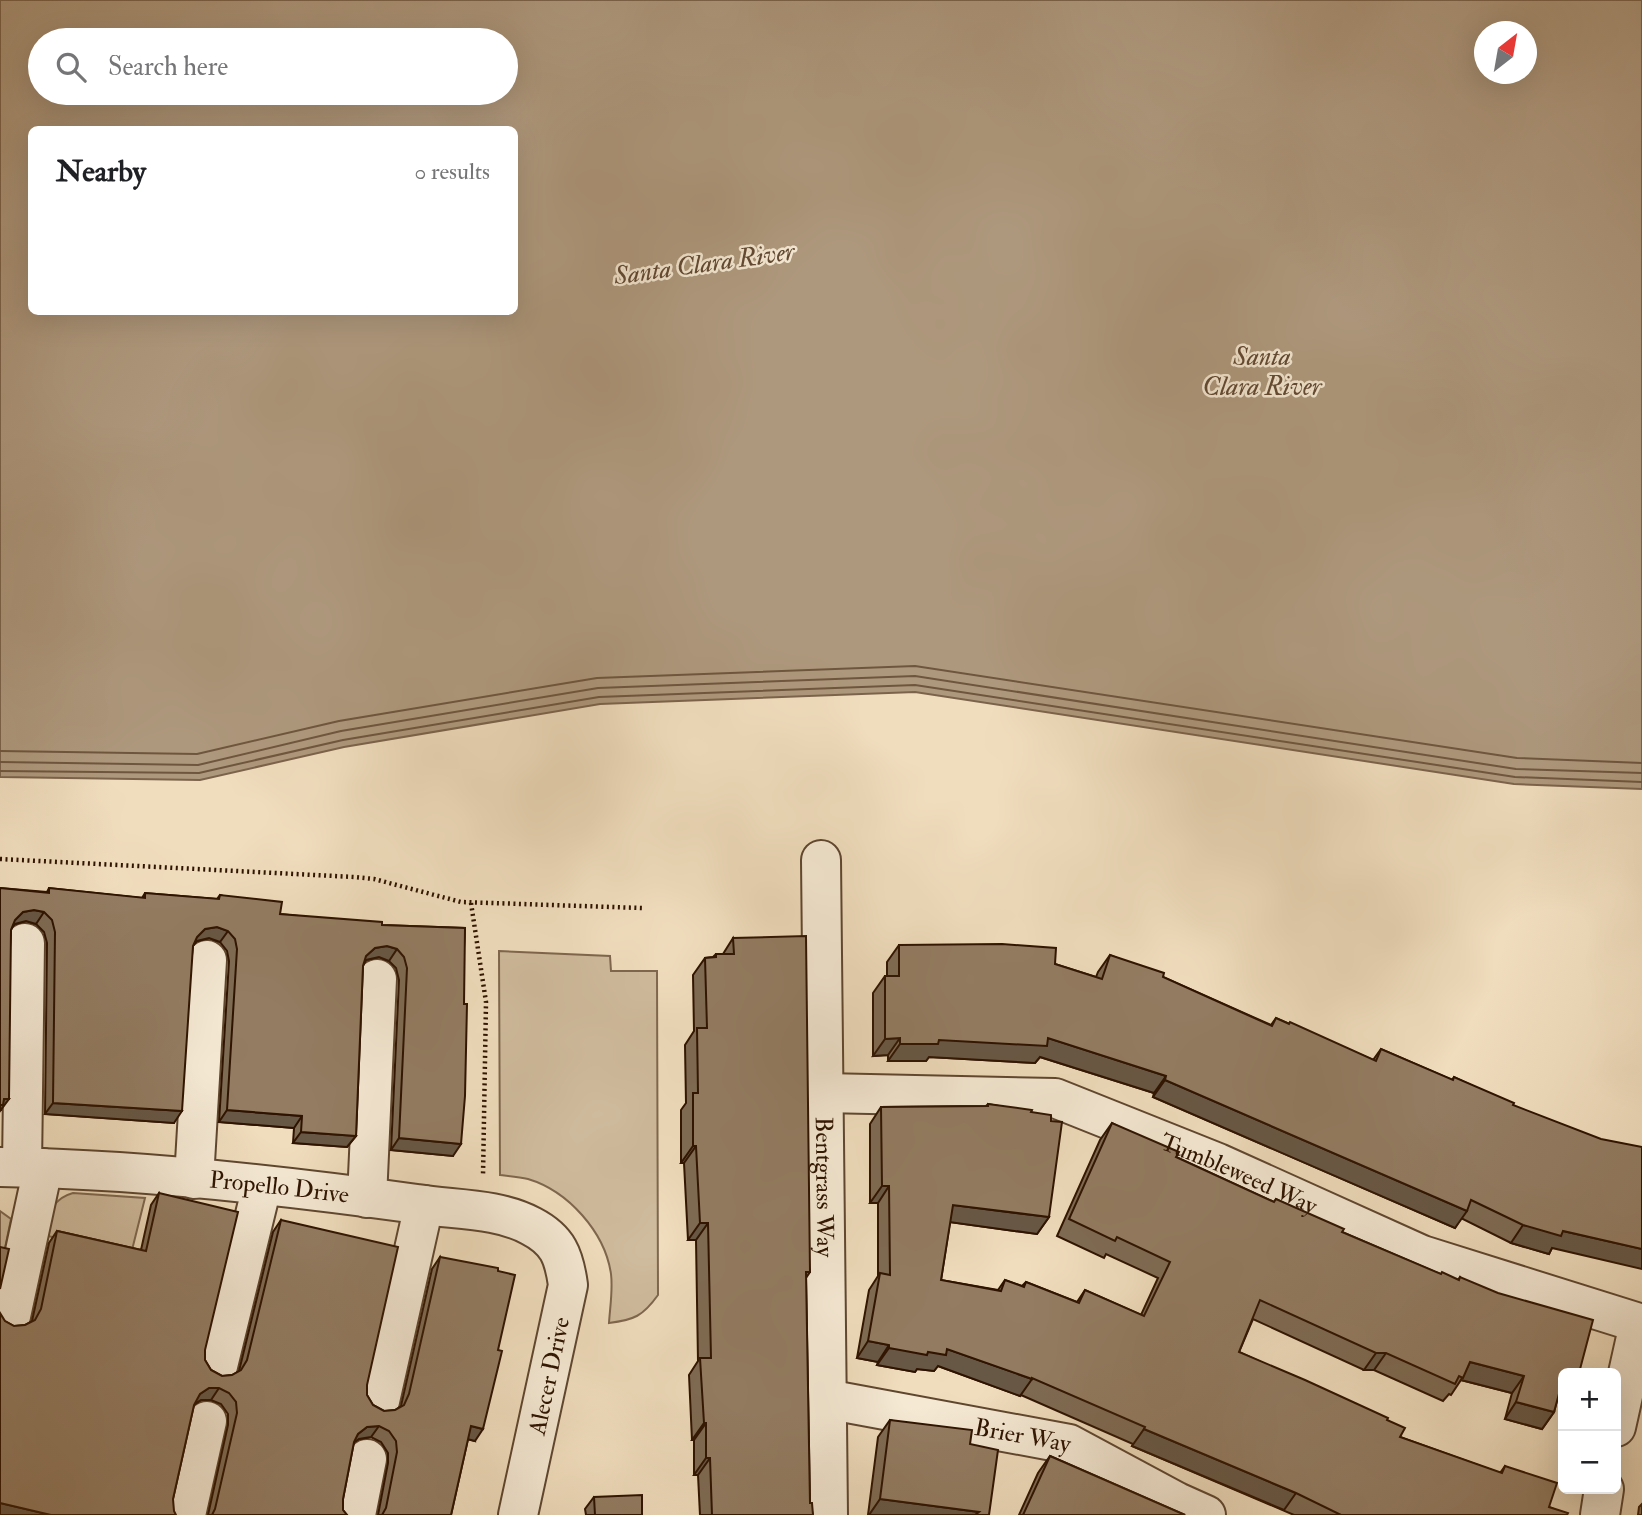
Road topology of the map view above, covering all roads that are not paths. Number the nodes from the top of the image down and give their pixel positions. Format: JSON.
{"nodes":[{"id":1,"x":821,"y":860,"type":"dead end"},
{"id":2,"x":25,"y":943,"type":"dead end"},
{"id":3,"x":207,"y":960,"type":"dead end"},
{"id":4,"x":377,"y":979,"type":"dead end"},
{"id":5,"x":824,"y":1094,"type":"junction"},
{"id":6,"x":21,"y":1168,"type":"edge"},
{"id":7,"x":194,"y":1179,"type":"junction"},
{"id":8,"x":262,"y":1186,"type":"junction"},
{"id":9,"x":367,"y":1198,"type":"junction"},
{"id":10,"x":424,"y":1206,"type":"junction"},
{"id":11,"x":552,"y":1240,"type":"joint"},
{"id":12,"x":11,"y":1316,"type":"dead end"},
{"id":13,"x":1640,"y":1324,"type":"edge"},
{"id":14,"x":218,"y":1366,"type":"dead end"},
{"id":15,"x":826,"y":1399,"type":"junction"},
{"id":16,"x":380,"y":1401,"type":"dead end"},
{"id":17,"x":1621,"y":1406,"type":"edge"},
{"id":18,"x":206,"y":1421,"type":"dead end"},
{"id":19,"x":367,"y":1459,"type":"dead end"},
{"id":20,"x":1603,"y":1494,"type":"edge"},
{"id":21,"x":186,"y":1515,"type":"edge"},
{"id":22,"x":356,"y":1515,"type":"edge"},
{"id":23,"x":518,"y":1515,"type":"edge"},
{"id":24,"x":828,"y":1515,"type":"edge"},
{"id":25,"x":1206,"y":1515,"type":"edge"},
{"id":26,"x":1600,"y":1515,"type":"edge"}],
"edges":[{"from":1,"to":5,"type":"street","name":"Bentgrass Way"},
{"from":2,"to":6,"type":"street"},
{"from":3,"to":7,"type":"street"},
{"from":4,"to":9,"type":"street"},
{"from":5,"to":13,"type":"street","name":"Tumbleweed Way"},
{"from":5,"to":15,"type":"street","name":"Bentgrass Way"},
{"from":6,"to":7,"type":"street","name":"Propello Drive"},
{"from":6,"to":12,"type":"street"},
{"from":7,"to":8,"type":"street","name":"Propello Drive"},
{"from":8,"to":9,"type":"street","name":"Propello Drive"},
{"from":8,"to":14,"type":"street"},
{"from":9,"to":10,"type":"street","name":"Propello Drive"},
{"from":10,"to":11,"type":"street","name":"Propello Drive"},
{"from":10,"to":16,"type":"street"},
{"from":11,"to":23,"type":"street","name":"Alecer Drive"},
{"from":13,"to":17,"type":"street"},
{"from":15,"to":24,"type":"street","name":"Bentgrass Way"},
{"from":15,"to":25,"type":"street","name":"Brier Way"},
{"from":18,"to":21,"type":"street"},
{"from":19,"to":22,"type":"street"},
{"from":20,"to":26,"type":"street"}]}
